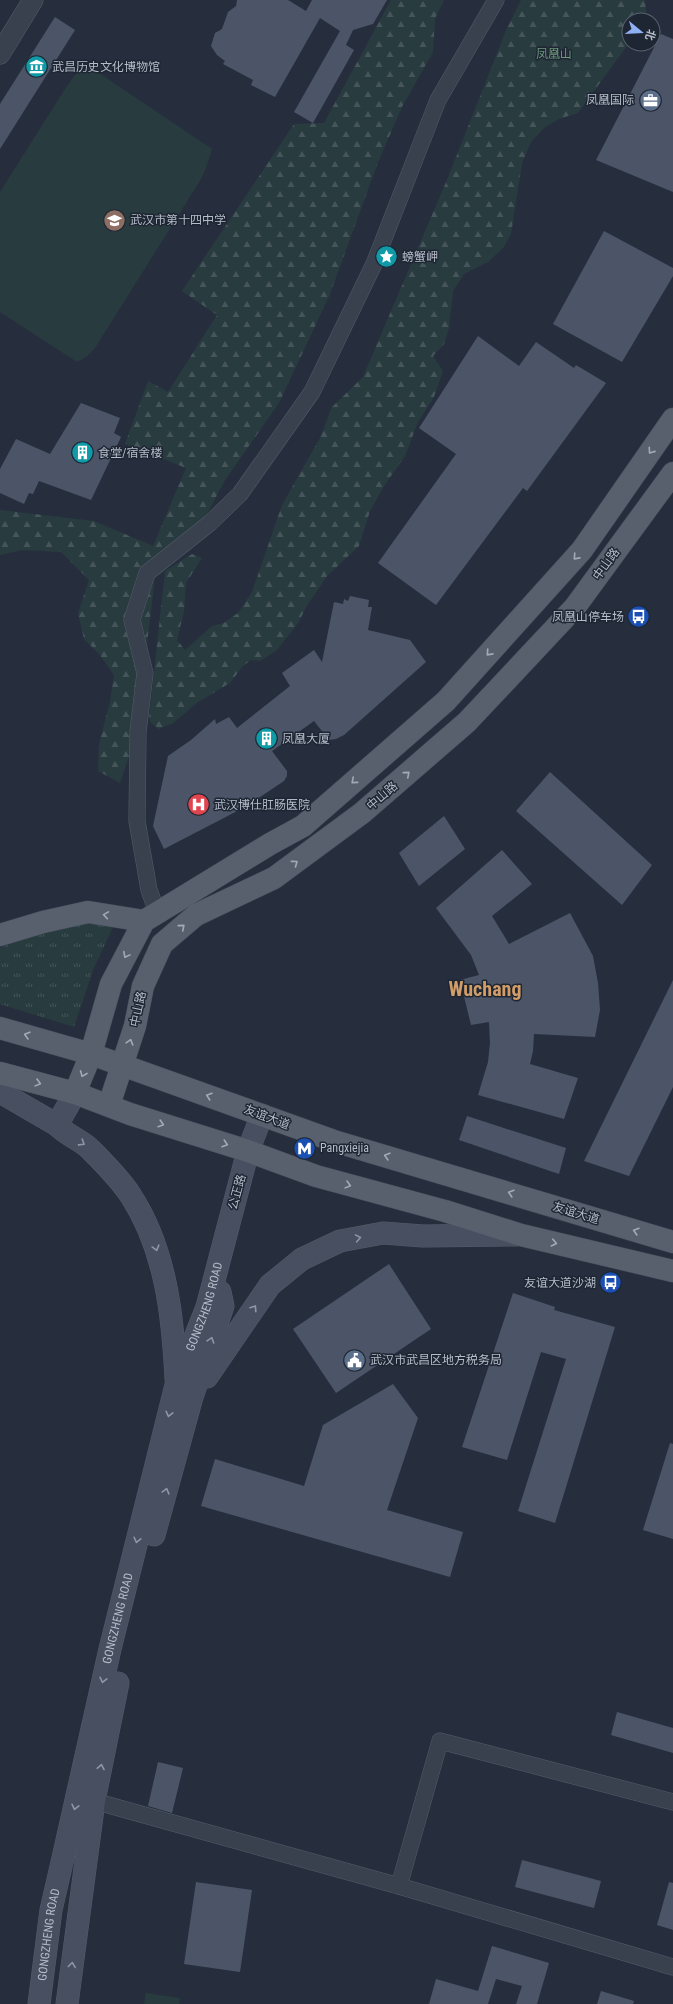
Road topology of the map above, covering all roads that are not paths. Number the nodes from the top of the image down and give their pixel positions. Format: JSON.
{"nodes":[{"id":1,"x":33,"y":0,"type":"edge"},
{"id":2,"x":496,"y":0,"type":"edge"},
{"id":3,"x":0,"y":54,"type":"edge"},
{"id":4,"x":673,"y":419,"type":"edge"},
{"id":5,"x":673,"y":473,"type":"edge"},
{"id":6,"x":151,"y":916,"type":"junction"},
{"id":7,"x":0,"y":936,"type":"edge"},
{"id":8,"x":0,"y":1028,"type":"edge"},
{"id":9,"x":91,"y":1054,"type":"junction"},
{"id":10,"x":123,"y":1066,"type":"junction"},
{"id":11,"x":0,"y":1073,"type":"edge"},
{"id":12,"x":0,"y":1092,"type":"edge"},
{"id":13,"x":75,"y":1093,"type":"junction"},
{"id":14,"x":109,"y":1105,"type":"junction"},
{"id":15,"x":262,"y":1115,"type":"junction"},
{"id":16,"x":57,"y":1125,"type":"junction"},
{"id":17,"x":248,"y":1151,"type":"junction"},
{"id":18,"x":520,"y":1235,"type":"junction"},
{"id":19,"x":673,"y":1242,"type":"edge"},
{"id":20,"x":216,"y":1271,"type":"joint"},
{"id":21,"x":673,"y":1271,"type":"edge"},
{"id":22,"x":184,"y":1391,"type":"junction"},
{"id":23,"x":94,"y":1801,"type":"junction"},
{"id":24,"x":673,"y":1802,"type":"edge"},
{"id":25,"x":399,"y":1886,"type":"junction"},
{"id":26,"x":673,"y":1967,"type":"edge"},
{"id":27,"x":39,"y":2004,"type":"edge"},
{"id":28,"x":67,"y":2004,"type":"edge"}],
"edges":[{"from":1,"to":3,"type":"street"},
{"from":2,"to":6,"type":"street"},
{"from":4,"to":6,"type":"main road","one_way":true},
{"from":10,"to":5,"type":"main road","name":"中山路","one_way":true},
{"from":6,"to":7,"type":"main road","one_way":true},
{"from":6,"to":9,"type":"main road","one_way":true},
{"from":9,"to":8,"type":"main road","name":"友谊大道","one_way":true},
{"from":9,"to":10,"type":"main road","name":"友谊大道"},
{"from":9,"to":13,"type":"main road","one_way":true},
{"from":10,"to":14,"type":"main road","name":"中山路"},
{"from":15,"to":10,"type":"main road","name":"友谊大道","one_way":true},
{"from":11,"to":13,"type":"main road","one_way":true},
{"from":12,"to":16,"type":"main road"},
{"from":13,"to":14,"type":"main road"},
{"from":13,"to":16,"type":"main road"},
{"from":14,"to":17,"type":"main road","one_way":true},
{"from":15,"to":17,"type":"main road","name":"公正路"},
{"from":19,"to":15,"type":"main road","name":"友谊大道","one_way":true},
{"from":16,"to":22,"type":"main road","one_way":true},
{"from":17,"to":18,"type":"main road","one_way":true},
{"from":17,"to":20,"type":"main road","name":"公正路"},
{"from":18,"to":21,"type":"main road","one_way":true},
{"from":22,"to":18,"type":"main road","one_way":true},
{"from":20,"to":22,"type":"main road","name":"GONGZHENG ROAD"},
{"from":23,"to":22,"type":"main road","name":"GONGZHENG ROAD","one_way":true},
{"from":22,"to":27,"type":"main road","name":"GONGZHENG ROAD","one_way":true},
{"from":23,"to":25,"type":"street"},
{"from":28,"to":23,"type":"main road","name":"GONGZHENG ROAD","one_way":true},
{"from":24,"to":25,"type":"street"},
{"from":25,"to":26,"type":"street"}]}
